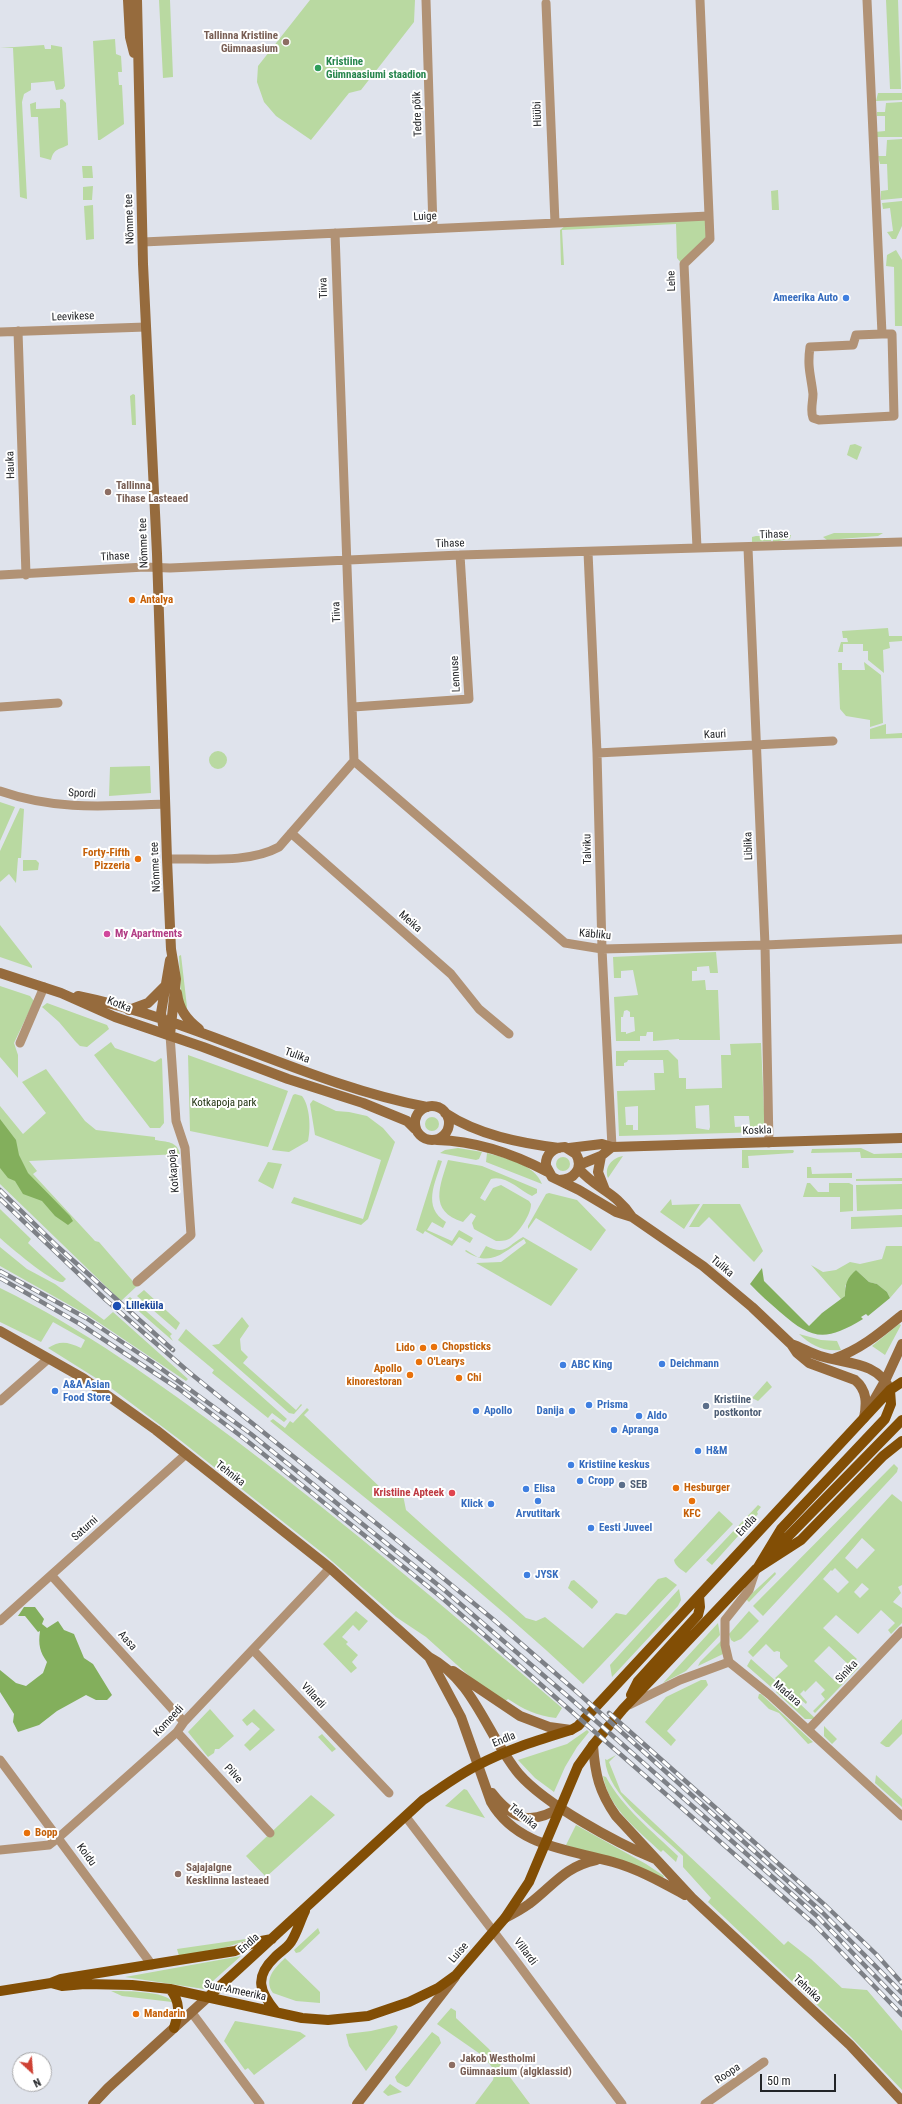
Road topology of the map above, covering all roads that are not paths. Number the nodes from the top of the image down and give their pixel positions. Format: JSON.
{"nodes":[{"id":1,"x":128,"y":0,"type":"edge"},
{"id":2,"x":137,"y":0,"type":"edge"},
{"id":3,"x":426,"y":0,"type":"edge"},
{"id":4,"x":700,"y":0,"type":"edge"},
{"id":5,"x":867,"y":0,"type":"edge"},
{"id":6,"x":546,"y":3,"type":"dead end"},
{"id":7,"x":138,"y":64,"type":"junction"},
{"id":8,"x":709,"y":216,"type":"junction"},
{"id":9,"x":555,"y":223,"type":"junction"},
{"id":10,"x":433,"y":228,"type":"junction"},
{"id":11,"x":334,"y":233,"type":"junction"},
{"id":12,"x":143,"y":242,"type":"junction"},
{"id":13,"x":146,"y":327,"type":"junction"},
{"id":14,"x":18,"y":331,"type":"junction"},
{"id":15,"x":0,"y":332,"type":"edge"},
{"id":16,"x":882,"y":334,"type":"junction"},
{"id":17,"x":902,"y":542,"type":"edge"},
{"id":18,"x":697,"y":548,"type":"junction"},
{"id":19,"x":748,"y":548,"type":"junction"},
{"id":20,"x":588,"y":552,"type":"junction"},
{"id":21,"x":460,"y":555,"type":"junction"},
{"id":22,"x":346,"y":560,"type":"junction"},
{"id":23,"x":157,"y":568,"type":"junction"},
{"id":24,"x":26,"y":574,"type":"junction"},
{"id":25,"x":0,"y":575,"type":"edge"},
{"id":26,"x":58,"y":703,"type":"dead end"},
{"id":27,"x":0,"y":707,"type":"edge"},
{"id":28,"x":354,"y":707,"type":"junction"},
{"id":29,"x":833,"y":741,"type":"dead end"},
{"id":30,"x":757,"y":745,"type":"junction"},
{"id":31,"x":597,"y":753,"type":"junction"},
{"id":32,"x":354,"y":761,"type":"junction"},
{"id":33,"x":0,"y":791,"type":"edge"},
{"id":34,"x":165,"y":804,"type":"junction"},
{"id":35,"x":291,"y":833,"type":"junction"},
{"id":36,"x":167,"y":859,"type":"junction"},
{"id":37,"x":902,"y":939,"type":"edge"},
{"id":38,"x":765,"y":946,"type":"junction"},
{"id":39,"x":171,"y":949,"type":"junction"},
{"id":40,"x":602,"y":949,"type":"junction"},
{"id":41,"x":0,"y":973,"type":"edge"},
{"id":42,"x":176,"y":979,"type":"junction"},
{"id":43,"x":166,"y":984,"type":"junction"},
{"id":44,"x":44,"y":987,"type":"junction"},
{"id":45,"x":61,"y":993,"type":"junction"},
{"id":46,"x":129,"y":1010,"type":"junction"},
{"id":47,"x":161,"y":1020,"type":"junction"},
{"id":48,"x":171,"y":1023,"type":"junction"},
{"id":49,"x":203,"y":1033,"type":"junction"},
{"id":50,"x":509,"y":1034,"type":"dead end"},
{"id":51,"x":170,"y":1035,"type":"junction"},
{"id":52,"x":20,"y":1043,"type":"dead end"},
{"id":53,"x":264,"y":1056,"type":"junction"},
{"id":54,"x":258,"y":1068,"type":"junction"},
{"id":55,"x":427,"y":1107,"type":"junction"},
{"id":56,"x":445,"y":1113,"type":"junction"},
{"id":57,"x":415,"y":1129,"type":"junction"},
{"id":58,"x":902,"y":1138,"type":"edge"},
{"id":59,"x":437,"y":1140,"type":"junction"},
{"id":60,"x":769,"y":1143,"type":"junction"},
{"id":61,"x":612,"y":1147,"type":"junction"},
{"id":62,"x":564,"y":1148,"type":"junction"},
{"id":63,"x":601,"y":1156,"type":"junction"},
{"id":64,"x":579,"y":1167,"type":"junction"},
{"id":65,"x":548,"y":1172,"type":"junction"},
{"id":66,"x":559,"y":1180,"type":"junction"},
{"id":67,"x":605,"y":1190,"type":"junction"},
{"id":68,"x":632,"y":1217,"type":"junction"},
{"id":69,"x":137,"y":1282,"type":"dead end"},
{"id":70,"x":902,"y":1315,"type":"edge"},
{"id":71,"x":0,"y":1331,"type":"edge"},
{"id":72,"x":791,"y":1344,"type":"junction"},
{"id":73,"x":902,"y":1344,"type":"edge"},
{"id":74,"x":48,"y":1359,"type":"junction"},
{"id":75,"x":833,"y":1359,"type":"junction"},
{"id":76,"x":885,"y":1381,"type":"junction"},
{"id":77,"x":902,"y":1382,"type":"edge"},
{"id":78,"x":902,"y":1387,"type":"edge"},
{"id":79,"x":890,"y":1390,"type":"junction"},
{"id":80,"x":0,"y":1401,"type":"edge"},
{"id":81,"x":864,"y":1418,"type":"junction"},
{"id":82,"x":902,"y":1420,"type":"edge"},
{"id":83,"x":902,"y":1441,"type":"edge"},
{"id":84,"x":902,"y":1447,"type":"edge"},
{"id":85,"x":185,"y":1455,"type":"junction"},
{"id":86,"x":883,"y":1456,"type":"junction"},
{"id":87,"x":330,"y":1568,"type":"junction"},
{"id":88,"x":756,"y":1569,"type":"junction"},
{"id":89,"x":52,"y":1576,"type":"junction"},
{"id":90,"x":699,"y":1596,"type":"junction"},
{"id":91,"x":0,"y":1621,"type":"edge"},
{"id":92,"x":902,"y":1631,"type":"edge"},
{"id":93,"x":253,"y":1650,"type":"junction"},
{"id":94,"x":429,"y":1657,"type":"junction"},
{"id":95,"x":729,"y":1662,"type":"junction"},
{"id":96,"x":441,"y":1663,"type":"junction"},
{"id":97,"x":623,"y":1709,"type":"junction"},
{"id":98,"x":184,"y":1722,"type":"junction"},
{"id":99,"x":809,"y":1729,"type":"junction"},
{"id":100,"x":571,"y":1730,"type":"junction"},
{"id":101,"x":177,"y":1732,"type":"junction"},
{"id":102,"x":593,"y":1745,"type":"junction"},
{"id":103,"x":503,"y":1753,"type":"junction"},
{"id":104,"x":0,"y":1760,"type":"edge"},
{"id":105,"x":478,"y":1764,"type":"junction"},
{"id":106,"x":485,"y":1783,"type":"junction"},
{"id":107,"x":389,"y":1794,"type":"dead end"},
{"id":108,"x":561,"y":1807,"type":"junction"},
{"id":109,"x":902,"y":1816,"type":"edge"},
{"id":110,"x":406,"y":1817,"type":"junction"},
{"id":111,"x":270,"y":1833,"type":"dead end"},
{"id":112,"x":58,"y":1838,"type":"junction"},
{"id":113,"x":544,"y":1845,"type":"junction"},
{"id":114,"x":0,"y":1850,"type":"edge"},
{"id":115,"x":600,"y":1859,"type":"junction"},
{"id":116,"x":655,"y":1859,"type":"junction"},
{"id":117,"x":692,"y":1898,"type":"junction"},
{"id":118,"x":308,"y":1906,"type":"junction"},
{"id":119,"x":505,"y":1918,"type":"junction"},
{"id":120,"x":494,"y":1932,"type":"junction"},
{"id":121,"x":273,"y":1938,"type":"junction"},
{"id":122,"x":152,"y":1965,"type":"junction"},
{"id":123,"x":456,"y":1975,"type":"junction"},
{"id":124,"x":51,"y":1984,"type":"junction"},
{"id":125,"x":170,"y":1989,"type":"junction"},
{"id":126,"x":0,"y":1991,"type":"edge"},
{"id":127,"x":208,"y":1997,"type":"junction"},
{"id":128,"x":276,"y":2012,"type":"junction"},
{"id":129,"x":192,"y":2013,"type":"junction"},
{"id":130,"x":174,"y":2028,"type":"junction"},
{"id":131,"x":764,"y":2062,"type":"dead end"},
{"id":132,"x":902,"y":2102,"type":"edge"},
{"id":133,"x":93,"y":2104,"type":"edge"},
{"id":134,"x":260,"y":2104,"type":"edge"},
{"id":135,"x":357,"y":2104,"type":"edge"},
{"id":136,"x":622,"y":2104,"type":"edge"},
{"id":137,"x":705,"y":2104,"type":"edge"}],
"edges":[{"from":1,"to":7,"type":"street","name":"Nõmme tee"},
{"from":2,"to":7,"type":"street","name":"Nõmme tee"},
{"from":3,"to":10,"type":"street","name":"Tedre põik"},
{"from":4,"to":8,"type":"street","name":"Lehe"},
{"from":5,"to":16,"type":"street"},
{"from":6,"to":9,"type":"street","name":"Hüübi"},
{"from":7,"to":12,"type":"street","name":"Nõmme tee"},
{"from":8,"to":9,"type":"street","name":"Luige"},
{"from":8,"to":18,"type":"street","name":"Lehe"},
{"from":9,"to":10,"type":"street","name":"Luige"},
{"from":10,"to":11,"type":"street","name":"Luige"},
{"from":11,"to":12,"type":"street","name":"Luige"},
{"from":11,"to":22,"type":"street","name":"Tiiva"},
{"from":12,"to":13,"type":"street","name":"Nõmme tee"},
{"from":13,"to":14,"type":"street","name":"Leevikese"},
{"from":13,"to":23,"type":"street","name":"Nõmme tee"},
{"from":14,"to":15,"type":"street","name":"Leevikese"},
{"from":14,"to":24,"type":"street","name":"Hauka"},
{"from":16,"to":16,"type":"street"},
{"from":17,"to":19,"type":"street","name":"Tihase"},
{"from":18,"to":19,"type":"street","name":"Tihase"},
{"from":18,"to":20,"type":"street","name":"Tihase"},
{"from":19,"to":30,"type":"street","name":"Liblika"},
{"from":20,"to":21,"type":"street","name":"Tihase"},
{"from":20,"to":31,"type":"street","name":"Talviku"},
{"from":21,"to":22,"type":"street","name":"Tihase"},
{"from":21,"to":28,"type":"street","name":"Lennuse"},
{"from":22,"to":23,"type":"street","name":"Tihase"},
{"from":22,"to":28,"type":"street","name":"Tiiva"},
{"from":23,"to":24,"type":"street","name":"Tihase"},
{"from":23,"to":34,"type":"street","name":"Nõmme tee"},
{"from":24,"to":25,"type":"street","name":"Tihase"},
{"from":26,"to":27,"type":"street"},
{"from":28,"to":32,"type":"street","name":"Tiiva"},
{"from":29,"to":30,"type":"street","name":"Kauri"},
{"from":30,"to":31,"type":"street","name":"Kauri"},
{"from":30,"to":38,"type":"street","name":"Liblika"},
{"from":31,"to":40,"type":"street","name":"Talviku"},
{"from":32,"to":35,"type":"street"},
{"from":32,"to":40,"type":"street","name":"Käbliku"},
{"from":33,"to":34,"type":"street","name":"Spordi"},
{"from":34,"to":36,"type":"street","name":"Nõmme tee"},
{"from":35,"to":36,"type":"street"},
{"from":35,"to":50,"type":"street","name":"Meika"},
{"from":36,"to":39,"type":"street","name":"Nõmme tee"},
{"from":37,"to":38,"type":"street","name":"Käbliku"},
{"from":38,"to":40,"type":"street","name":"Käbliku"},
{"from":38,"to":60,"type":"street","name":"Liblika"},
{"from":39,"to":42,"type":"street","name":"Nõmme tee"},
{"from":39,"to":43,"type":"street","name":"Nõmme tee"},
{"from":40,"to":61,"type":"street","name":"Talviku"},
{"from":41,"to":44,"type":"street","name":"Kotka"},
{"from":42,"to":48,"type":"street","name":"Nõmme tee"},
{"from":42,"to":49,"type":"street"},
{"from":43,"to":46,"type":"street"},
{"from":43,"to":47,"type":"street","name":"Nõmme tee"},
{"from":44,"to":45,"type":"street","name":"Kotka"},
{"from":44,"to":52,"type":"street"},
{"from":45,"to":46,"type":"street","name":"Kotka"},
{"from":45,"to":51,"type":"street","name":"Kotka"},
{"from":46,"to":47,"type":"street","name":"Kotka"},
{"from":47,"to":48,"type":"street","name":"Tulika"},
{"from":47,"to":51,"type":"street"},
{"from":48,"to":49,"type":"street","name":"Tulika"},
{"from":48,"to":51,"type":"street","name":"Nõmme tee"},
{"from":49,"to":53,"type":"street","name":"Tulika"},
{"from":51,"to":54,"type":"street"},
{"from":51,"to":69,"type":"street","name":"Kotkapoja"},
{"from":53,"to":54,"type":"street"},
{"from":53,"to":55,"type":"street","name":"Tulika"},
{"from":54,"to":57,"type":"street"},
{"from":55,"to":56,"type":"street"},
{"from":55,"to":57,"type":"street"},
{"from":56,"to":59,"type":"street"},
{"from":56,"to":62,"type":"street"},
{"from":57,"to":59,"type":"street"},
{"from":58,"to":60,"type":"street","name":"Koskla"},
{"from":59,"to":65,"type":"street"},
{"from":60,"to":61,"type":"street","name":"Koskla"},
{"from":61,"to":62,"type":"street","name":"Koskla"},
{"from":61,"to":63,"type":"street"},
{"from":62,"to":64,"type":"street"},
{"from":62,"to":65,"type":"street"},
{"from":63,"to":64,"type":"street"},
{"from":63,"to":67,"type":"street"},
{"from":64,"to":66,"type":"street"},
{"from":64,"to":67,"type":"street","name":"Tulika"},
{"from":65,"to":66,"type":"street"},
{"from":66,"to":68,"type":"street","name":"Tulika"},
{"from":67,"to":68,"type":"street","name":"Tulika"},
{"from":68,"to":72,"type":"street","name":"Tulika"},
{"from":70,"to":75,"type":"street"},
{"from":71,"to":74,"type":"street","name":"Tehnika"},
{"from":72,"to":75,"type":"street","name":"Tulika"},
{"from":72,"to":81,"type":"street","name":"Tulika"},
{"from":73,"to":76,"type":"street"},
{"from":74,"to":80,"type":"street"},
{"from":74,"to":85,"type":"street","name":"Tehnika"},
{"from":75,"to":76,"type":"street","name":"Tulika"},
{"from":76,"to":79,"type":"street"},
{"from":76,"to":81,"type":"street"},
{"from":77,"to":79,"type":"main road","name":"Endla"},
{"from":78,"to":79,"type":"main road"},
{"from":79,"to":81,"type":"main road","name":"Endla"},
{"from":79,"to":88,"type":"main road"},
{"from":81,"to":90,"type":"main road","name":"Endla"},
{"from":82,"to":88,"type":"main road"},
{"from":83,"to":86,"type":"main road"},
{"from":84,"to":86,"type":"street"},
{"from":85,"to":87,"type":"street","name":"Tehnika"},
{"from":85,"to":89,"type":"street","name":"Saturni"},
{"from":86,"to":88,"type":"main road"},
{"from":87,"to":93,"type":"street","name":"Komeedi"},
{"from":87,"to":94,"type":"street","name":"Tehnika"},
{"from":88,"to":95,"type":"street"},
{"from":88,"to":97,"type":"main road"},
{"from":89,"to":91,"type":"street","name":"Saturni"},
{"from":89,"to":98,"type":"street","name":"Aasa"},
{"from":90,"to":97,"type":"main road"},
{"from":90,"to":100,"type":"main road","name":"Endla"},
{"from":92,"to":99,"type":"street","name":"Sinika"},
{"from":93,"to":98,"type":"street","name":"Komeedi"},
{"from":93,"to":107,"type":"street","name":"Villardi"},
{"from":94,"to":96,"type":"street","name":"Tehnika"},
{"from":94,"to":105,"type":"street","name":"Tehnika"},
{"from":95,"to":97,"type":"street"},
{"from":95,"to":99,"type":"street","name":"Madara"},
{"from":96,"to":100,"type":"street"},
{"from":96,"to":103,"type":"street","name":"Tehnika"},
{"from":97,"to":102,"type":"main road"},
{"from":98,"to":101,"type":"street","name":"Komeedi"},
{"from":99,"to":109,"type":"street","name":"Madara"},
{"from":100,"to":103,"type":"main road","name":"Endla"},
{"from":101,"to":111,"type":"street","name":"Pilve"},
{"from":101,"to":112,"type":"street","name":"Komeedi"},
{"from":102,"to":108,"type":"main road"},
{"from":102,"to":116,"type":"street"},
{"from":103,"to":105,"type":"main road","name":"Endla"},
{"from":103,"to":108,"type":"street","name":"Tehnika"},
{"from":104,"to":112,"type":"street","name":"Koidu"},
{"from":105,"to":106,"type":"street","name":"Tehnika"},
{"from":105,"to":110,"type":"main road","name":"Endla"},
{"from":106,"to":108,"type":"street"},
{"from":106,"to":113,"type":"street","name":"Tehnika"},
{"from":108,"to":113,"type":"main road","name":"Luise"},
{"from":108,"to":116,"type":"street","name":"Tehnika"},
{"from":110,"to":118,"type":"main road","name":"Endla"},
{"from":110,"to":120,"type":"street","name":"Villardi"},
{"from":112,"to":114,"type":"street","name":"Komeedi"},
{"from":112,"to":122,"type":"street","name":"Koidu"},
{"from":113,"to":115,"type":"street","name":"Tehnika"},
{"from":113,"to":119,"type":"main road","name":"Luise"},
{"from":115,"to":117,"type":"street","name":"Tehnika"},
{"from":115,"to":119,"type":"street"},
{"from":116,"to":117,"type":"street","name":"Tehnika"},
{"from":117,"to":132,"type":"street","name":"Tehnika"},
{"from":118,"to":121,"type":"main road","name":"Endla"},
{"from":118,"to":128,"type":"main road"},
{"from":119,"to":120,"type":"main road","name":"Luise"},
{"from":120,"to":123,"type":"main road","name":"Luise"},
{"from":120,"to":136,"type":"street","name":"Villardi"},
{"from":121,"to":122,"type":"main road"},
{"from":121,"to":127,"type":"main road","name":"Endla"},
{"from":122,"to":124,"type":"main road"},
{"from":123,"to":128,"type":"main road","name":"Suur-Ameerika"},
{"from":123,"to":135,"type":"street","name":"Luise"},
{"from":124,"to":125,"type":"main road","name":"Suur-Ameerika"},
{"from":124,"to":126,"type":"main road","name":"Suur-Ameerika"},
{"from":125,"to":127,"type":"main road","name":"Suur-Ameerika"},
{"from":125,"to":130,"type":"main road"},
{"from":127,"to":128,"type":"main road","name":"Suur-Ameerika"},
{"from":127,"to":129,"type":"street","name":"Endla"},
{"from":129,"to":130,"type":"street","name":"Endla"},
{"from":129,"to":134,"type":"street"},
{"from":130,"to":133,"type":"street","name":"Endla"},
{"from":131,"to":137,"type":"street","name":"Roopa"}]}
